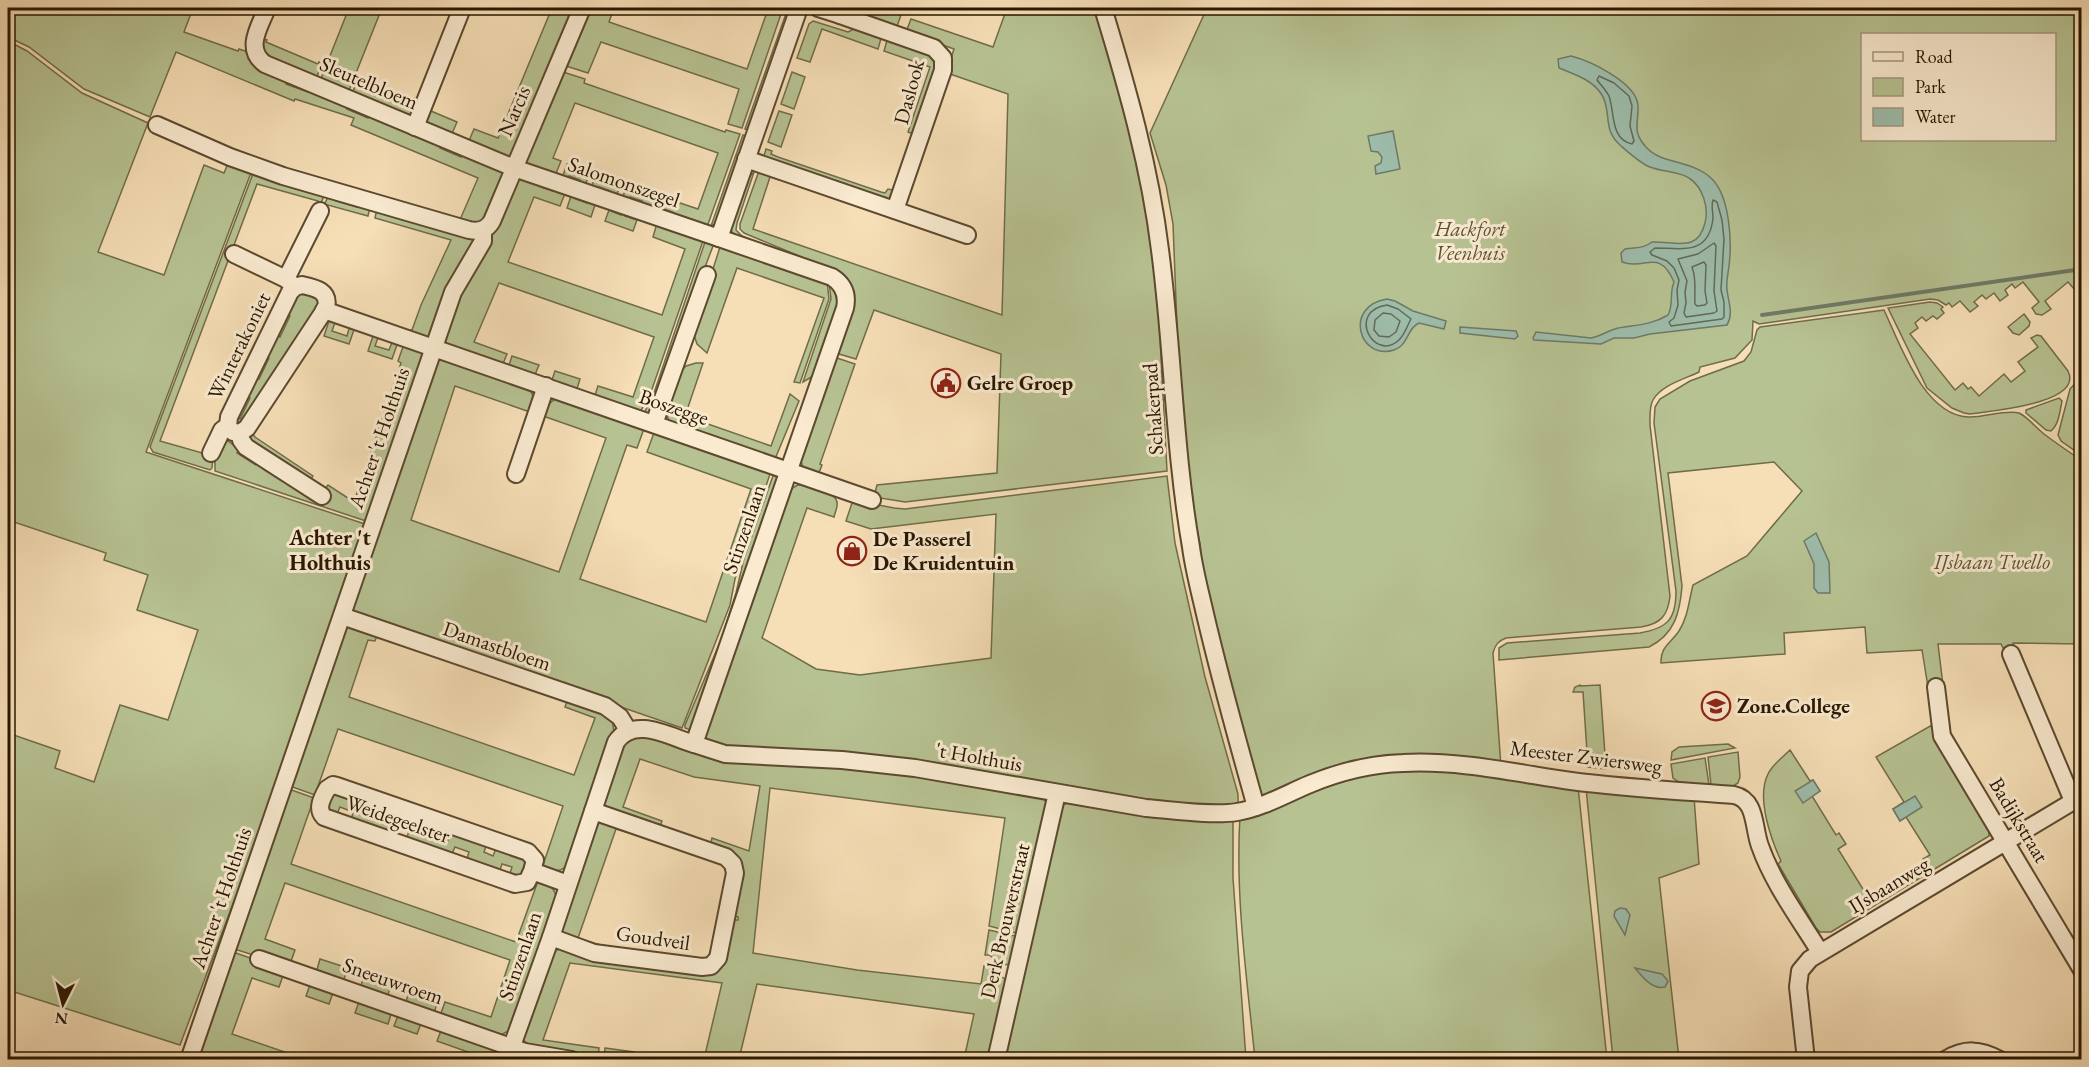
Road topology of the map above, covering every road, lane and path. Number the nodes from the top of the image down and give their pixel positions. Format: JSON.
{"nodes":[{"id":1,"x":267,"y":8,"type":"edge"},
{"id":2,"x":462,"y":8,"type":"edge"},
{"id":3,"x":582,"y":8,"type":"edge"},
{"id":4,"x":799,"y":8,"type":"edge"},
{"id":5,"x":818,"y":8,"type":"edge"},
{"id":6,"x":1103,"y":8,"type":"edge"},
{"id":7,"x":842,"y":11,"type":"edge"},
{"id":8,"x":157,"y":125,"type":"dead end"},
{"id":9,"x":415,"y":127,"type":"junction"},
{"id":10,"x":746,"y":159,"type":"junction"},
{"id":11,"x":514,"y":168,"type":"junction"},
{"id":12,"x":895,"y":210,"type":"junction"},
{"id":13,"x":320,"y":211,"type":"dead end"},
{"id":14,"x":483,"y":230,"type":"junction"},
{"id":15,"x":967,"y":235,"type":"dead end"},
{"id":16,"x":719,"y":238,"type":"junction"},
{"id":17,"x":234,"y":254,"type":"dead end"},
{"id":18,"x":707,"y":275,"type":"dead end"},
{"id":19,"x":290,"y":283,"type":"junction"},
{"id":20,"x":324,"y":310,"type":"junction"},
{"id":21,"x":434,"y":348,"type":"junction"},
{"id":22,"x":546,"y":386,"type":"junction"},
{"id":23,"x":654,"y":424,"type":"junction"},
{"id":24,"x":234,"y":429,"type":"junction"},
{"id":25,"x":211,"y":453,"type":"dead end"},
{"id":26,"x":788,"y":470,"type":"junction"},
{"id":27,"x":516,"y":474,"type":"dead end"},
{"id":28,"x":322,"y":496,"type":"dead end"},
{"id":29,"x":873,"y":500,"type":"dead end"},
{"id":30,"x":342,"y":616,"type":"junction"},
{"id":31,"x":2012,"y":654,"type":"dead end"},
{"id":32,"x":1936,"y":687,"type":"dead end"},
{"id":33,"x":628,"y":730,"type":"junction"},
{"id":34,"x":694,"y":744,"type":"junction"},
{"id":35,"x":1057,"y":793,"type":"junction"},
{"id":36,"x":2077,"y":799,"type":"edge"},
{"id":37,"x":1256,"y":807,"type":"junction"},
{"id":38,"x":593,"y":811,"type":"junction"},
{"id":39,"x":2006,"y":842,"type":"junction"},
{"id":40,"x":532,"y":871,"type":"junction"},
{"id":41,"x":568,"y":884,"type":"junction"},
{"id":42,"x":550,"y":937,"type":"junction"},
{"id":43,"x":1820,"y":952,"type":"junction"},
{"id":44,"x":259,"y":959,"type":"dead end"},
{"id":45,"x":2082,"y":970,"type":"edge"},
{"id":46,"x":509,"y":1053,"type":"edge"},
{"id":47,"x":189,"y":1059,"type":"edge"},
{"id":48,"x":573,"y":1059,"type":"edge"},
{"id":49,"x":996,"y":1059,"type":"edge"},
{"id":50,"x":1806,"y":1059,"type":"edge"},
{"id":51,"x":1945,"y":1059,"type":"edge"},
{"id":52,"x":2000,"y":1059,"type":"edge"}],
"edges":[{"from":1,"to":9,"type":"street","name":"Sleutelbloem"},
{"from":2,"to":9,"type":"street"},
{"from":3,"to":11,"type":"street","name":"Narcis"},
{"from":4,"to":10,"type":"street"},
{"from":5,"to":7,"type":"street"},
{"from":6,"to":37,"type":"street","name":"Schakerpad"},
{"from":7,"to":12,"type":"street","name":"Daslook"},
{"from":8,"to":14,"type":"street"},
{"from":9,"to":11,"type":"street","name":"Sleutelbloem"},
{"from":10,"to":12,"type":"street"},
{"from":10,"to":16,"type":"street"},
{"from":11,"to":14,"type":"street","name":"Narcis"},
{"from":11,"to":16,"type":"street","name":"Salomonszegel"},
{"from":12,"to":15,"type":"street"},
{"from":13,"to":19,"type":"street","name":"Winterakoniet"},
{"from":14,"to":21,"type":"street","name":"Achter 't Holthuis"},
{"from":16,"to":26,"type":"street","name":"Stinzenlaan"},
{"from":17,"to":19,"type":"street","name":"Winterakoniet"},
{"from":18,"to":23,"type":"street"},
{"from":19,"to":20,"type":"street","name":"Winterakoniet"},
{"from":19,"to":24,"type":"street","name":"Winterakoniet"},
{"from":20,"to":21,"type":"street"},
{"from":20,"to":24,"type":"street","name":"Winterakoniet"},
{"from":21,"to":22,"type":"street","name":"Boszegge"},
{"from":21,"to":30,"type":"street","name":"Achter 't Holthuis"},
{"from":22,"to":23,"type":"street","name":"Boszegge"},
{"from":22,"to":27,"type":"street"},
{"from":23,"to":26,"type":"street","name":"Boszegge"},
{"from":24,"to":25,"type":"street","name":"Winterakoniet"},
{"from":24,"to":28,"type":"street"},
{"from":26,"to":29,"type":"street","name":"Boszegge"},
{"from":26,"to":34,"type":"street","name":"Stinzenlaan"},
{"from":30,"to":33,"type":"street","name":"Damastbloem"},
{"from":30,"to":47,"type":"street","name":"Achter 't Holthuis"},
{"from":31,"to":36,"type":"street"},
{"from":32,"to":39,"type":"street","name":"Badijkstraat"},
{"from":33,"to":34,"type":"street"},
{"from":33,"to":38,"type":"street","name":"Stinzenlaan"},
{"from":34,"to":35,"type":"street","name":"'t Holthuis"},
{"from":35,"to":37,"type":"street","name":"'t Holthuis"},
{"from":35,"to":49,"type":"street","name":"Derk Brouwerstraat"},
{"from":36,"to":39,"type":"street","name":"IJsbaanweg"},
{"from":37,"to":43,"type":"street","name":"Meester Zwiersweg"},
{"from":38,"to":41,"type":"street","name":"Stinzenlaan"},
{"from":38,"to":42,"type":"street","name":"Goudveil"},
{"from":39,"to":43,"type":"street","name":"IJsbaanweg"},
{"from":39,"to":45,"type":"street","name":"Badijkstraat"},
{"from":40,"to":40,"type":"street","name":"Weidegeelster"},
{"from":40,"to":41,"type":"street"},
{"from":41,"to":42,"type":"street","name":"Stinzenlaan"},
{"from":42,"to":46,"type":"street","name":"Stinzenlaan"},
{"from":43,"to":50,"type":"street","name":"IJsbaanweg"},
{"from":44,"to":46,"type":"street","name":"Sneeuwroem"},
{"from":46,"to":48,"type":"street","name":"Sneeuwroem"},
{"from":51,"to":52,"type":"street"}]}
